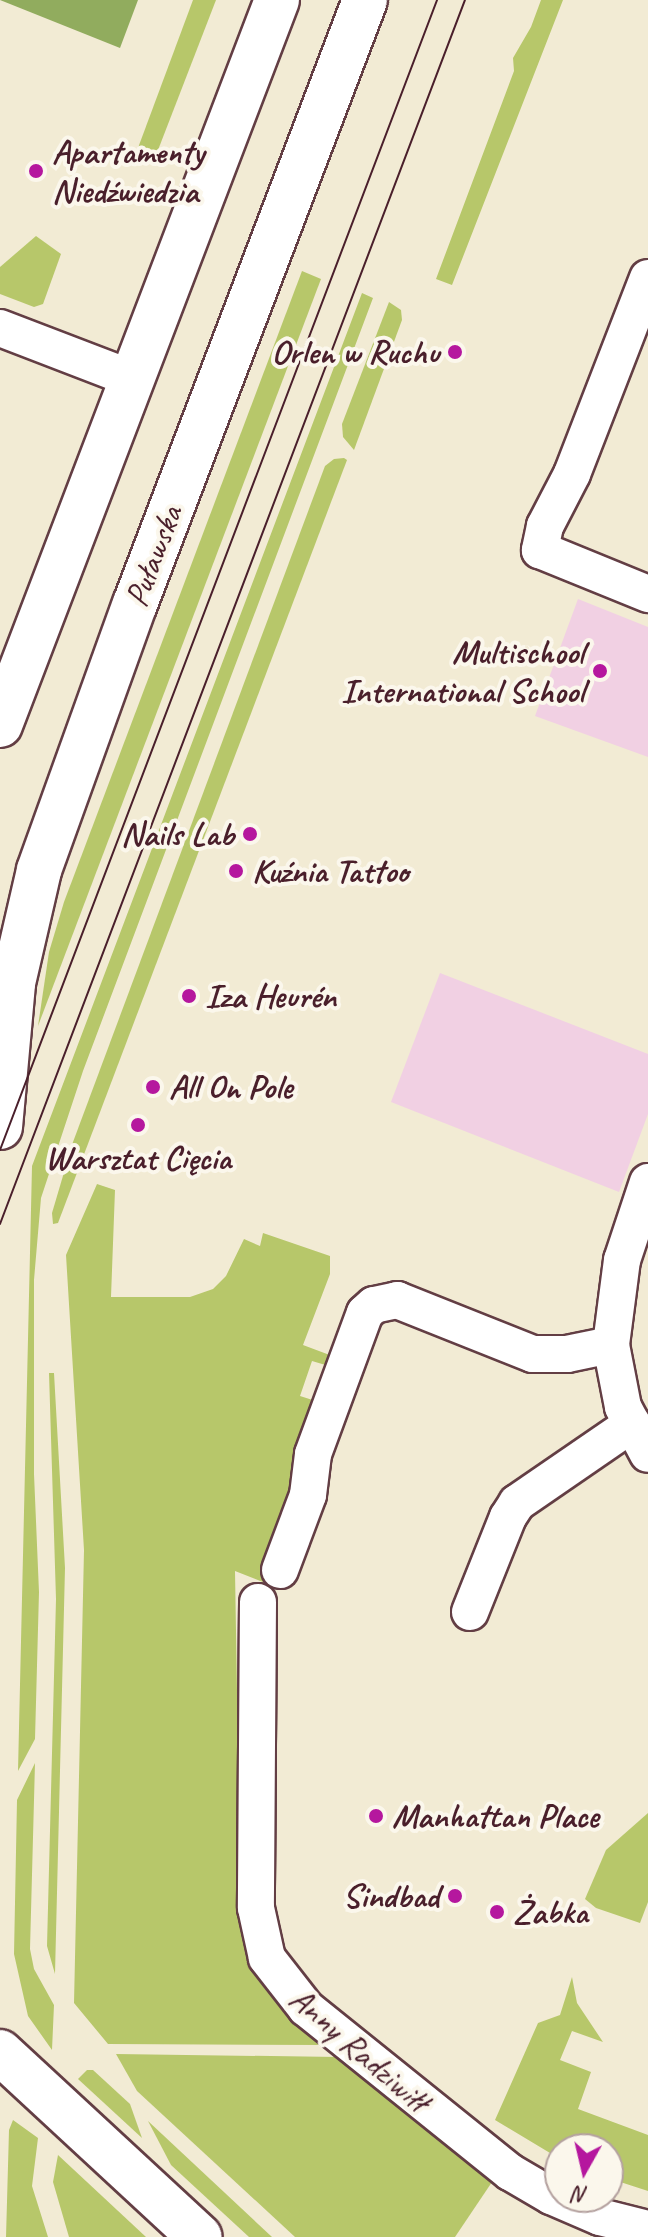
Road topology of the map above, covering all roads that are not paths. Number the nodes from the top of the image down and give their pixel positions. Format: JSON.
{"nodes":[{"id":1,"x":277,"y":0,"type":"edge"},
{"id":2,"x":365,"y":0,"type":"edge"},
{"id":3,"x":648,"y":278,"type":"edge"},
{"id":4,"x":0,"y":328,"type":"edge"},
{"id":5,"x":133,"y":379,"type":"junction"},
{"id":6,"x":648,"y":594,"type":"edge"},
{"id":7,"x":0,"y":725,"type":"edge"},
{"id":8,"x":0,"y":1127,"type":"edge"},
{"id":9,"x":648,"y":1182,"type":"edge"},
{"id":10,"x":611,"y":1345,"type":"junction"},
{"id":11,"x":640,"y":1439,"type":"edge"},
{"id":12,"x":280,"y":1570,"type":"dead end"},
{"id":13,"x":258,"y":1602,"type":"dead end"},
{"id":14,"x":470,"y":1612,"type":"dead end"},
{"id":15,"x":0,"y":2052,"type":"edge"},
{"id":16,"x":648,"y":2229,"type":"edge"},
{"id":17,"x":200,"y":2237,"type":"edge"}],
"edges":[{"from":1,"to":5,"type":"main road"},
{"from":2,"to":8,"type":"main road","name":"Puławska"},
{"from":3,"to":6,"type":"street"},
{"from":4,"to":5,"type":"street"},
{"from":5,"to":7,"type":"main road"},
{"from":9,"to":10,"type":"street"},
{"from":10,"to":11,"type":"street"},
{"from":10,"to":12,"type":"street"},
{"from":11,"to":14,"type":"street"},
{"from":13,"to":16,"type":"street","name":"Anny Radziwiłł"},
{"from":15,"to":17,"type":"main road"}]}
